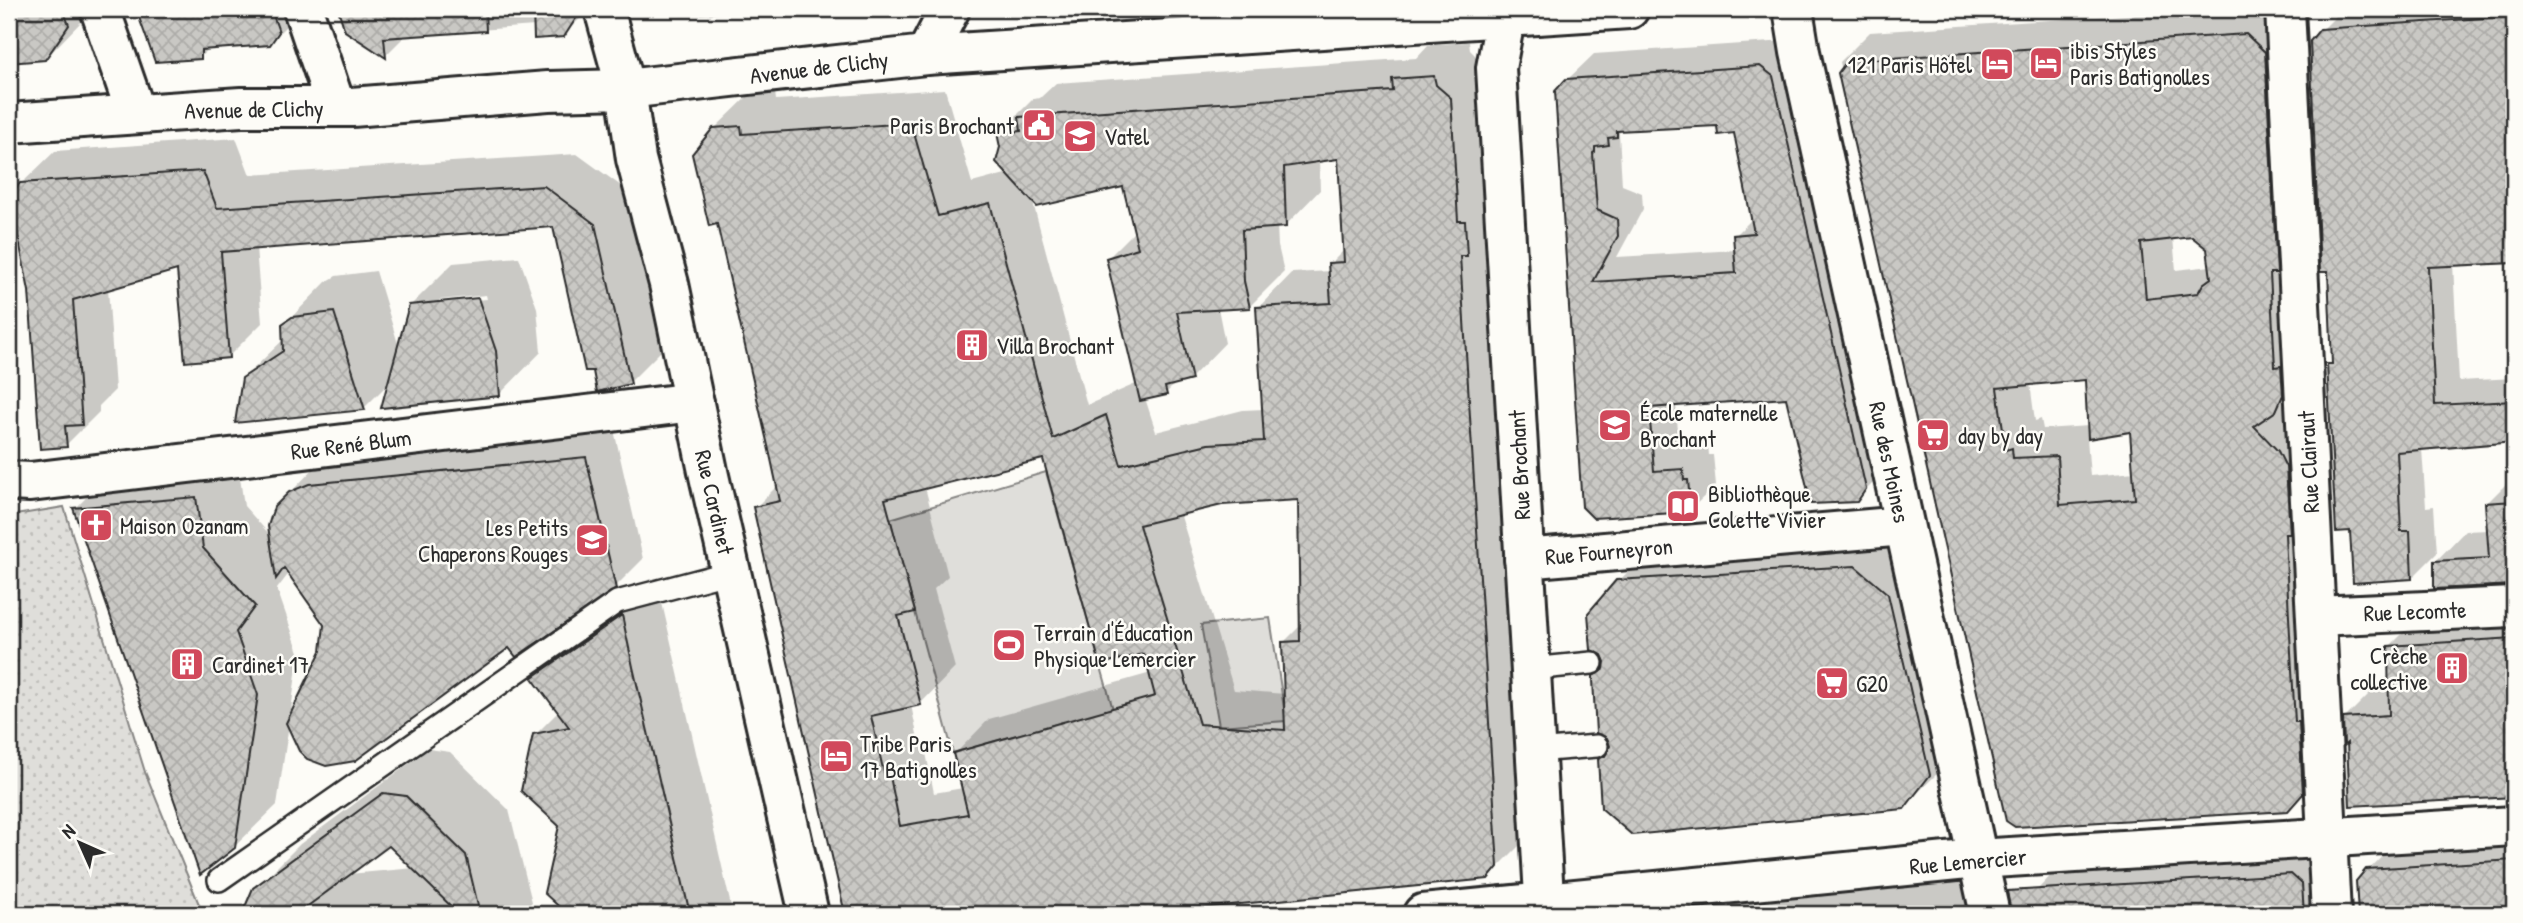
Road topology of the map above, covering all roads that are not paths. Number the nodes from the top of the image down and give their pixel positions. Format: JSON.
{"nodes":[{"id":1,"x":100,"y":9,"type":"edge"},
{"id":2,"x":303,"y":9,"type":"edge"},
{"id":3,"x":604,"y":9,"type":"edge"},
{"id":4,"x":950,"y":9,"type":"edge"},
{"id":5,"x":1629,"y":9,"type":"edge"},
{"id":6,"x":1793,"y":9,"type":"edge"},
{"id":7,"x":2285,"y":9,"type":"edge"},
{"id":8,"x":1506,"y":13,"type":"edge"},
{"id":9,"x":1259,"y":21,"type":"edge"},
{"id":10,"x":926,"y":55,"type":"junction"},
{"id":11,"x":626,"y":89,"type":"junction"},
{"id":12,"x":336,"y":107,"type":"junction"},
{"id":13,"x":136,"y":113,"type":"junction"},
{"id":14,"x":9,"y":123,"type":"edge"},
{"id":15,"x":694,"y":401,"type":"junction"},
{"id":16,"x":9,"y":481,"type":"edge"},
{"id":17,"x":1904,"y":526,"type":"junction"},
{"id":18,"x":1524,"y":559,"type":"junction"},
{"id":19,"x":732,"y":572,"type":"junction"},
{"id":20,"x":2514,"y":607,"type":"edge"},
{"id":21,"x":2316,"y":616,"type":"junction"},
{"id":22,"x":1592,"y":663,"type":"dead end"},
{"id":23,"x":1531,"y":669,"type":"junction"},
{"id":24,"x":1597,"y":746,"type":"dead end"},
{"id":25,"x":1535,"y":751,"type":"junction"},
{"id":26,"x":2514,"y":826,"type":"edge"},
{"id":27,"x":2327,"y":838,"type":"junction"},
{"id":28,"x":1977,"y":859,"type":"junction"},
{"id":29,"x":219,"y":880,"type":"dead end"},
{"id":30,"x":1545,"y":908,"type":"edge"},
{"id":31,"x":809,"y":914,"type":"edge"},
{"id":32,"x":1423,"y":914,"type":"edge"},
{"id":33,"x":1990,"y":914,"type":"edge"},
{"id":34,"x":2331,"y":914,"type":"edge"}],
"edges":[{"from":1,"to":13,"type":"street"},
{"from":2,"to":12,"type":"street"},
{"from":3,"to":11,"type":"street","name":"Rue Cardinet"},
{"from":4,"to":10,"type":"street"},
{"from":5,"to":8,"type":"street","name":"Avenue de Clichy"},
{"from":6,"to":17,"type":"street","name":"Rue des Moines"},
{"from":7,"to":21,"type":"street","name":"Rue Clairaut"},
{"from":8,"to":9,"type":"street","name":"Avenue de Clichy"},
{"from":8,"to":18,"type":"street","name":"Rue Brochant"},
{"from":9,"to":10,"type":"street","name":"Avenue de Clichy"},
{"from":10,"to":11,"type":"street","name":"Avenue de Clichy"},
{"from":11,"to":12,"type":"street","name":"Avenue de Clichy"},
{"from":11,"to":15,"type":"street","name":"Rue Cardinet"},
{"from":12,"to":13,"type":"street","name":"Avenue de Clichy"},
{"from":13,"to":14,"type":"street","name":"Avenue de Clichy"},
{"from":15,"to":16,"type":"street","name":"Rue René Blum"},
{"from":15,"to":19,"type":"street","name":"Rue Cardinet"},
{"from":17,"to":18,"type":"street","name":"Rue Fourneyron"},
{"from":17,"to":28,"type":"street","name":"Rue des Moines"},
{"from":18,"to":23,"type":"street","name":"Rue Brochant"},
{"from":19,"to":29,"type":"lane"},
{"from":19,"to":31,"type":"street","name":"Rue Cardinet"},
{"from":20,"to":21,"type":"street","name":"Rue Lecomte"},
{"from":21,"to":27,"type":"street","name":"Rue Clairaut"},
{"from":22,"to":23,"type":"lane"},
{"from":23,"to":25,"type":"street","name":"Rue Brochant"},
{"from":24,"to":25,"type":"lane"},
{"from":25,"to":30,"type":"street","name":"Rue Brochant"},
{"from":26,"to":27,"type":"street","name":"Rue Lemercier"},
{"from":27,"to":28,"type":"street","name":"Rue Lemercier"},
{"from":27,"to":34,"type":"street","name":"Rue Clairaut"},
{"from":28,"to":30,"type":"street","name":"Rue Lemercier"},
{"from":28,"to":33,"type":"street","name":"Rue des Moines"},
{"from":30,"to":32,"type":"street","name":"Rue Lemercier"}]}
